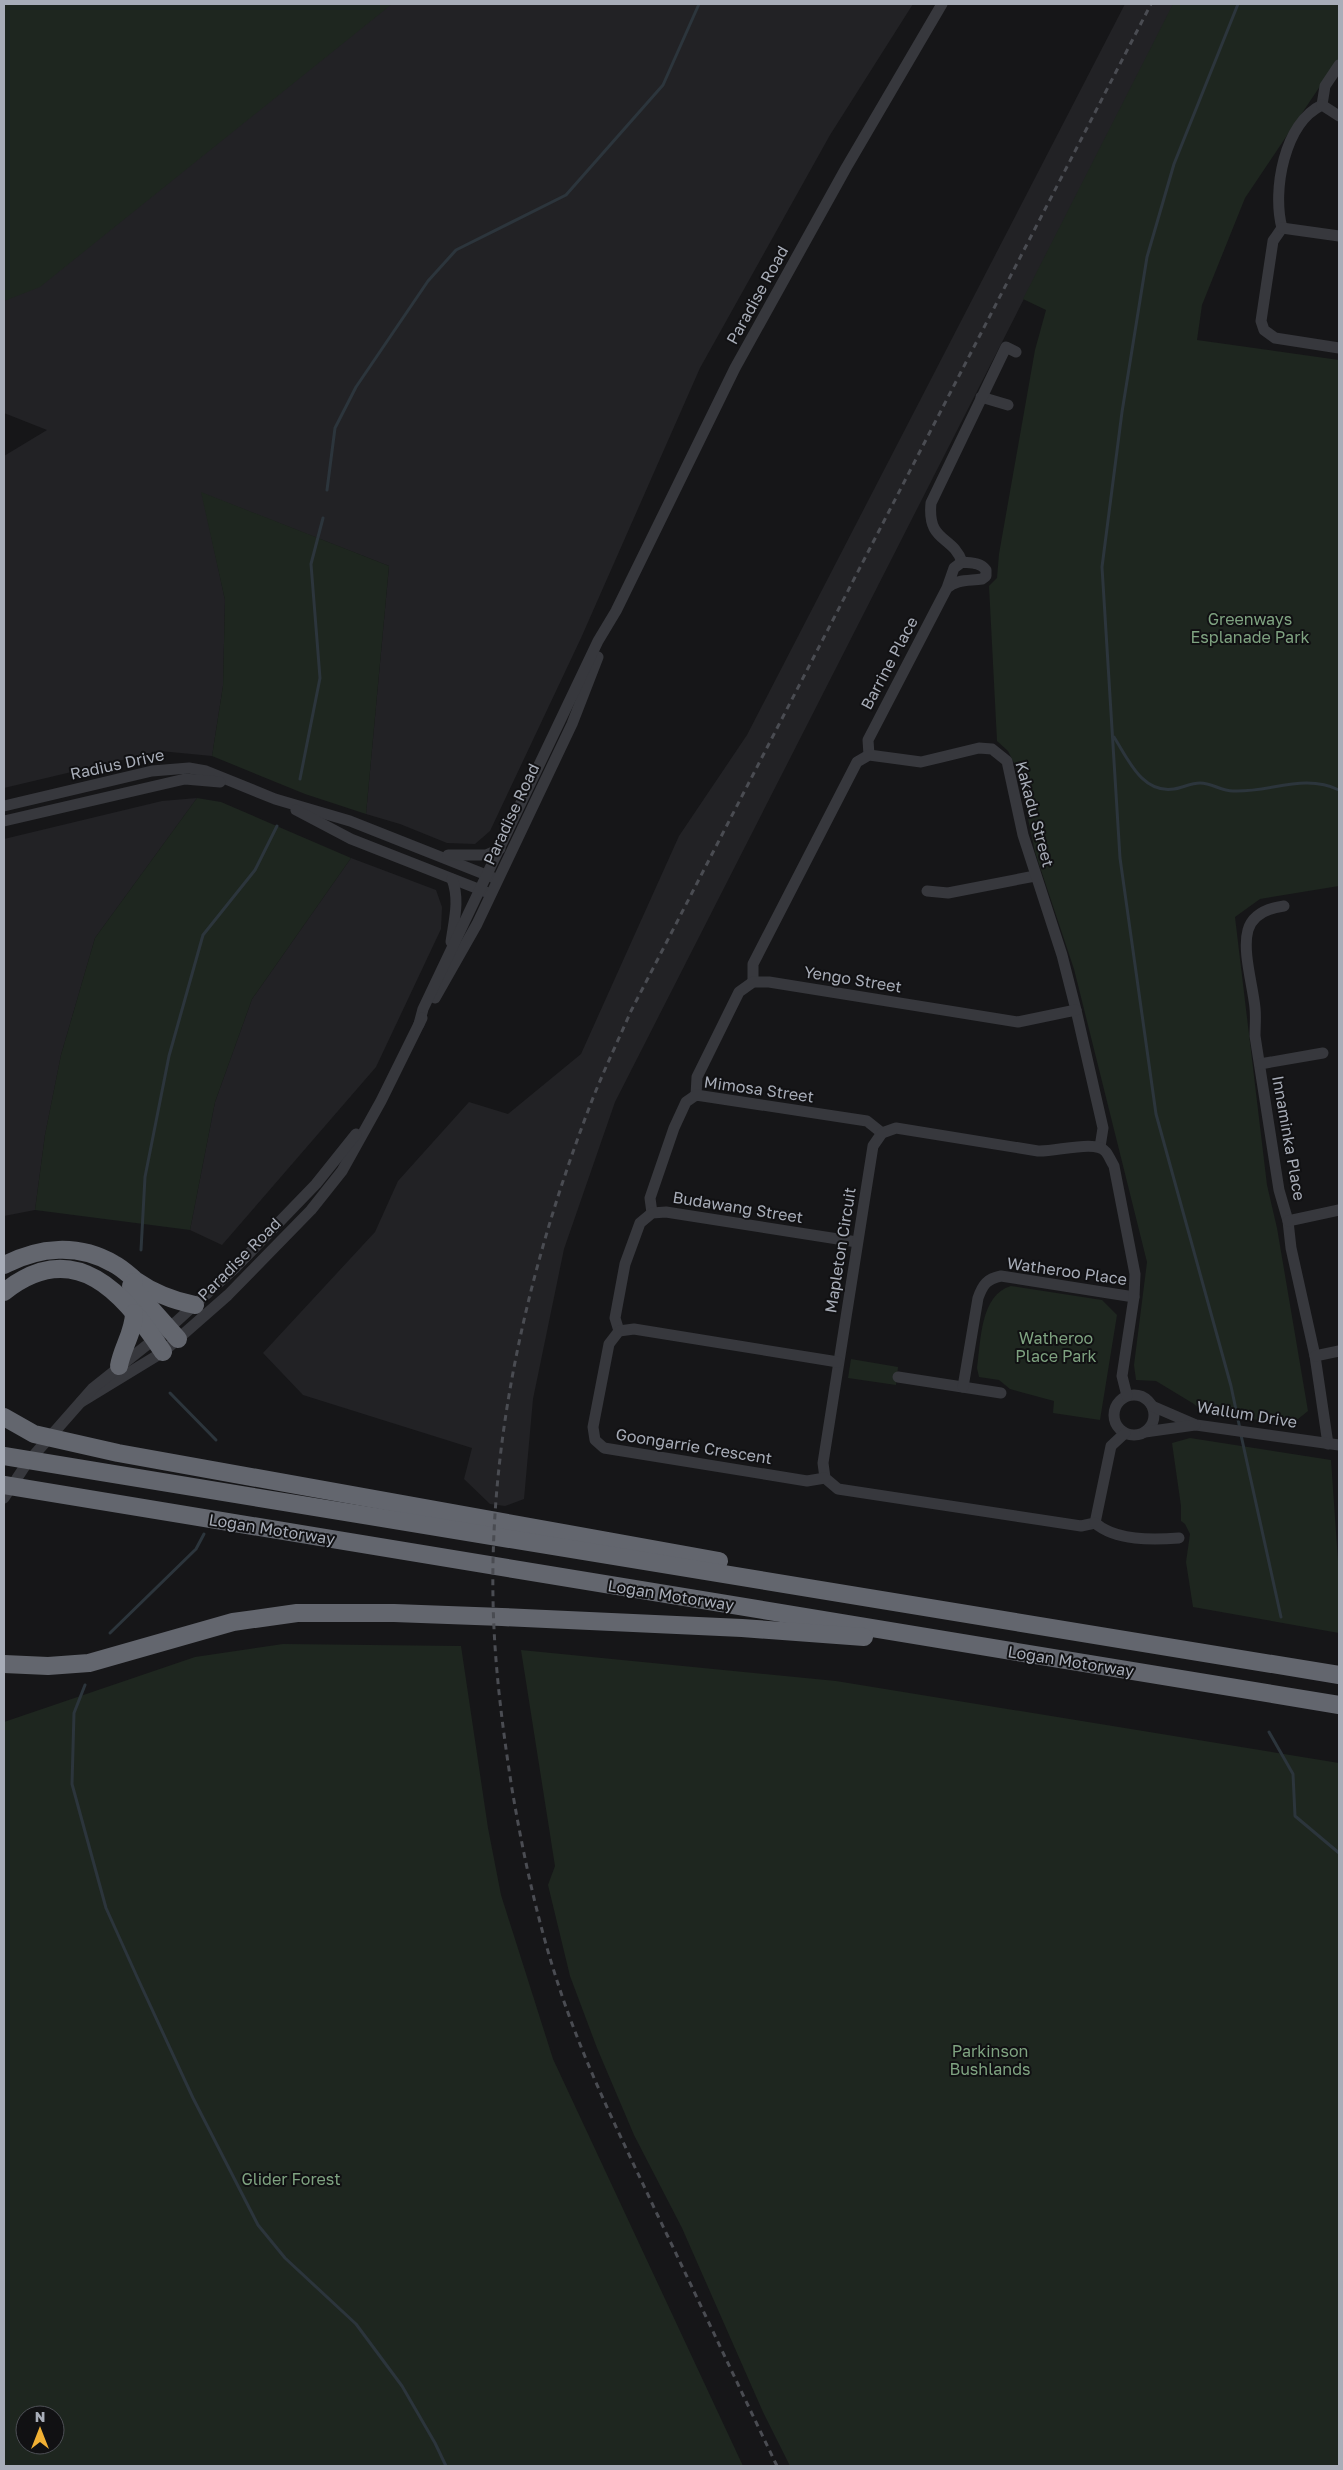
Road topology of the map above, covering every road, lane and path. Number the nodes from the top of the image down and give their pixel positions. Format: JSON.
{"nodes":[{"id":1,"x":942,"y":4,"type":"edge"},
{"id":2,"x":1339,"y":65,"type":"edge"},
{"id":3,"x":1322,"y":105,"type":"junction"},
{"id":4,"x":1339,"y":116,"type":"edge"},
{"id":5,"x":1282,"y":228,"type":"junction"},
{"id":6,"x":1339,"y":236,"type":"edge"},
{"id":7,"x":1339,"y":348,"type":"edge"},
{"id":8,"x":1016,"y":352,"type":"dead end"},
{"id":9,"x":981,"y":397,"type":"junction"},
{"id":10,"x":1008,"y":405,"type":"dead end"},
{"id":11,"x":962,"y":562,"type":"junction"},
{"id":12,"x":947,"y":588,"type":"junction"},
{"id":13,"x":616,"y":611,"type":"junction"},
{"id":14,"x":869,"y":755,"type":"junction"},
{"id":15,"x":236,"y":785,"type":"junction"},
{"id":16,"x":275,"y":799,"type":"junction"},
{"id":17,"x":4,"y":806,"type":"edge"},
{"id":18,"x":56,"y":809,"type":"junction"},
{"id":19,"x":4,"y":816,"type":"edge"},
{"id":20,"x":4,"y":821,"type":"edge"},
{"id":21,"x":500,"y":849,"type":"junction"},
{"id":22,"x":431,"y":852,"type":"junction"},
{"id":23,"x":1035,"y":876,"type":"junction"},
{"id":24,"x":493,"y":877,"type":"junction"},
{"id":25,"x":452,"y":879,"type":"junction"},
{"id":26,"x":927,"y":891,"type":"dead end"},
{"id":27,"x":486,"y":892,"type":"junction"},
{"id":28,"x":1284,"y":906,"type":"dead end"},
{"id":29,"x":448,"y":956,"type":"junction"},
{"id":30,"x":753,"y":982,"type":"junction"},
{"id":31,"x":1076,"y":1010,"type":"junction"},
{"id":32,"x":419,"y":1024,"type":"junction"},
{"id":33,"x":1323,"y":1053,"type":"dead end"},
{"id":34,"x":1260,"y":1064,"type":"junction"},
{"id":35,"x":696,"y":1095,"type":"junction"},
{"id":36,"x":381,"y":1101,"type":"junction"},
{"id":37,"x":882,"y":1133,"type":"junction"},
{"id":38,"x":1100,"y":1146,"type":"junction"},
{"id":39,"x":1339,"y":1210,"type":"edge"},
{"id":40,"x":652,"y":1213,"type":"junction"},
{"id":41,"x":1288,"y":1221,"type":"junction"},
{"id":42,"x":858,"y":1242,"type":"junction"},
{"id":43,"x":4,"y":1265,"type":"edge"},
{"id":44,"x":136,"y":1280,"type":"junction"},
{"id":45,"x":4,"y":1292,"type":"edge"},
{"id":46,"x":1134,"y":1297,"type":"junction"},
{"id":47,"x":195,"y":1305,"type":"junction"},
{"id":48,"x":134,"y":1313,"type":"junction"},
{"id":49,"x":619,"y":1332,"type":"junction"},
{"id":50,"x":173,"y":1333,"type":"junction"},
{"id":51,"x":159,"y":1345,"type":"junction"},
{"id":52,"x":1339,"y":1351,"type":"edge"},
{"id":53,"x":1315,"y":1356,"type":"junction"},
{"id":54,"x":838,"y":1362,"type":"junction"},
{"id":55,"x":119,"y":1366,"type":"junction"},
{"id":56,"x":898,"y":1377,"type":"dead end"},
{"id":57,"x":963,"y":1387,"type":"junction"},
{"id":58,"x":1001,"y":1392,"type":"dead end"},
{"id":59,"x":1128,"y":1396,"type":"junction"},
{"id":60,"x":81,"y":1402,"type":"junction"},
{"id":61,"x":1152,"y":1406,"type":"junction"},
{"id":62,"x":4,"y":1417,"type":"edge"},
{"id":63,"x":1196,"y":1425,"type":"junction"},
{"id":64,"x":1145,"y":1432,"type":"junction"},
{"id":65,"x":1125,"y":1434,"type":"junction"},
{"id":66,"x":1334,"y":1444,"type":"edge"},
{"id":67,"x":4,"y":1456,"type":"edge"},
{"id":68,"x":825,"y":1478,"type":"junction"},
{"id":69,"x":4,"y":1485,"type":"edge"},
{"id":70,"x":4,"y":1498,"type":"edge"},
{"id":71,"x":1095,"y":1524,"type":"junction"},
{"id":72,"x":1179,"y":1538,"type":"dead end"},
{"id":73,"x":862,"y":1596,"type":"junction"},
{"id":74,"x":894,"y":1632,"type":"junction"},
{"id":75,"x":4,"y":1664,"type":"edge"},
{"id":76,"x":1339,"y":1675,"type":"edge"},
{"id":77,"x":1339,"y":1705,"type":"edge"}],
"edges":[{"from":1,"to":13,"type":"street","name":"Paradise Road"},
{"from":2,"to":3,"type":"street"},
{"from":3,"to":4,"type":"street"},
{"from":3,"to":5,"type":"street"},
{"from":5,"to":6,"type":"street"},
{"from":5,"to":7,"type":"street"},
{"from":8,"to":9,"type":"street"},
{"from":9,"to":10,"type":"street"},
{"from":9,"to":11,"type":"street"},
{"from":11,"to":12,"type":"street","name":"Barrine Place"},
{"from":11,"to":12,"type":"street"},
{"from":12,"to":14,"type":"street","name":"Barrine Place"},
{"from":13,"to":21,"type":"street","name":"Paradise Road"},
{"from":13,"to":24,"type":"street","name":"Paradise Road"},
{"from":14,"to":23,"type":"street","name":"Kakadu Street"},
{"from":14,"to":30,"type":"street"},
{"from":15,"to":16,"type":"street","name":"Radius Drive"},
{"from":15,"to":17,"type":"street","name":"Radius Drive"},
{"from":15,"to":18,"type":"street","name":"Radius Drive"},
{"from":16,"to":22,"type":"street","name":"Radius Drive"},
{"from":16,"to":25,"type":"street","name":"Radius Drive"},
{"from":18,"to":19,"type":"street"},
{"from":18,"to":20,"type":"street","name":"Radius Drive"},
{"from":21,"to":22,"type":"street"},
{"from":21,"to":24,"type":"street","name":"Paradise Road"},
{"from":22,"to":24,"type":"street","name":"Radius Drive"},
{"from":23,"to":26,"type":"street"},
{"from":23,"to":31,"type":"street","name":"Kakadu Street"},
{"from":24,"to":27,"type":"street","name":"Paradise Road"},
{"from":25,"to":27,"type":"street","name":"Radius Drive"},
{"from":25,"to":29,"type":"street"},
{"from":27,"to":29,"type":"street","name":"Paradise Road"},
{"from":27,"to":32,"type":"street","name":"Paradise Road"},
{"from":28,"to":34,"type":"street"},
{"from":29,"to":32,"type":"street","name":"Paradise Road"},
{"from":30,"to":31,"type":"street","name":"Yengo Street"},
{"from":30,"to":35,"type":"street"},
{"from":31,"to":38,"type":"street","name":"Kakadu Street"},
{"from":32,"to":36,"type":"street","name":"Paradise Road"},
{"from":33,"to":34,"type":"street","name":"Innaminka Place"},
{"from":34,"to":41,"type":"street","name":"Innaminka Place"},
{"from":35,"to":37,"type":"street","name":"Mimosa Street"},
{"from":35,"to":40,"type":"street","name":"Mimosa Street"},
{"from":36,"to":47,"type":"street","name":"Paradise Road"},
{"from":36,"to":50,"type":"street","name":"Paradise Road"},
{"from":37,"to":38,"type":"street"},
{"from":37,"to":42,"type":"street","name":"Mapleton Circuit"},
{"from":38,"to":46,"type":"street"},
{"from":39,"to":41,"type":"street"},
{"from":40,"to":42,"type":"street","name":"Budawang Street"},
{"from":40,"to":49,"type":"street","name":"Budawang Street"},
{"from":41,"to":53,"type":"street","name":"Innaminka Place"},
{"from":42,"to":54,"type":"street","name":"Mapleton Circuit"},
{"from":43,"to":44,"type":"highway"},
{"from":44,"to":47,"type":"highway"},
{"from":44,"to":50,"type":"highway"},
{"from":45,"to":48,"type":"highway"},
{"from":46,"to":57,"type":"street","name":"Watheroo Place"},
{"from":46,"to":59,"type":"street"},
{"from":47,"to":50,"type":"street","name":"Paradise Road"},
{"from":48,"to":51,"type":"highway"},
{"from":48,"to":55,"type":"highway"},
{"from":49,"to":54,"type":"street"},
{"from":49,"to":68,"type":"street","name":"Goongarrie Crescent"},
{"from":50,"to":51,"type":"street","name":"Paradise Road"},
{"from":51,"to":55,"type":"street","name":"Paradise Road"},
{"from":51,"to":60,"type":"street","name":"Paradise Road"},
{"from":52,"to":53,"type":"street"},
{"from":53,"to":66,"type":"street","name":"Innaminka Place"},
{"from":54,"to":68,"type":"street","name":"Mapleton Circuit"},
{"from":55,"to":60,"type":"street","name":"Paradise Road"},
{"from":56,"to":57,"type":"street"},
{"from":57,"to":58,"type":"street"},
{"from":59,"to":61,"type":"street"},
{"from":59,"to":65,"type":"street"},
{"from":60,"to":70,"type":"street","name":"Paradise Road"},
{"from":61,"to":63,"type":"street","name":"Wallum Drive"},
{"from":61,"to":64,"type":"street"},
{"from":62,"to":73,"type":"highway"},
{"from":63,"to":64,"type":"street"},
{"from":63,"to":66,"type":"street","name":"Wallum Drive"},
{"from":64,"to":65,"type":"street"},
{"from":65,"to":71,"type":"street"},
{"from":67,"to":73,"type":"highway","name":"Logan Motorway"},
{"from":68,"to":71,"type":"street"},
{"from":69,"to":74,"type":"highway","name":"Logan Motorway"},
{"from":71,"to":72,"type":"street"},
{"from":73,"to":76,"type":"highway","name":"Logan Motorway"},
{"from":74,"to":75,"type":"highway"},
{"from":74,"to":77,"type":"highway","name":"Logan Motorway"}]}
